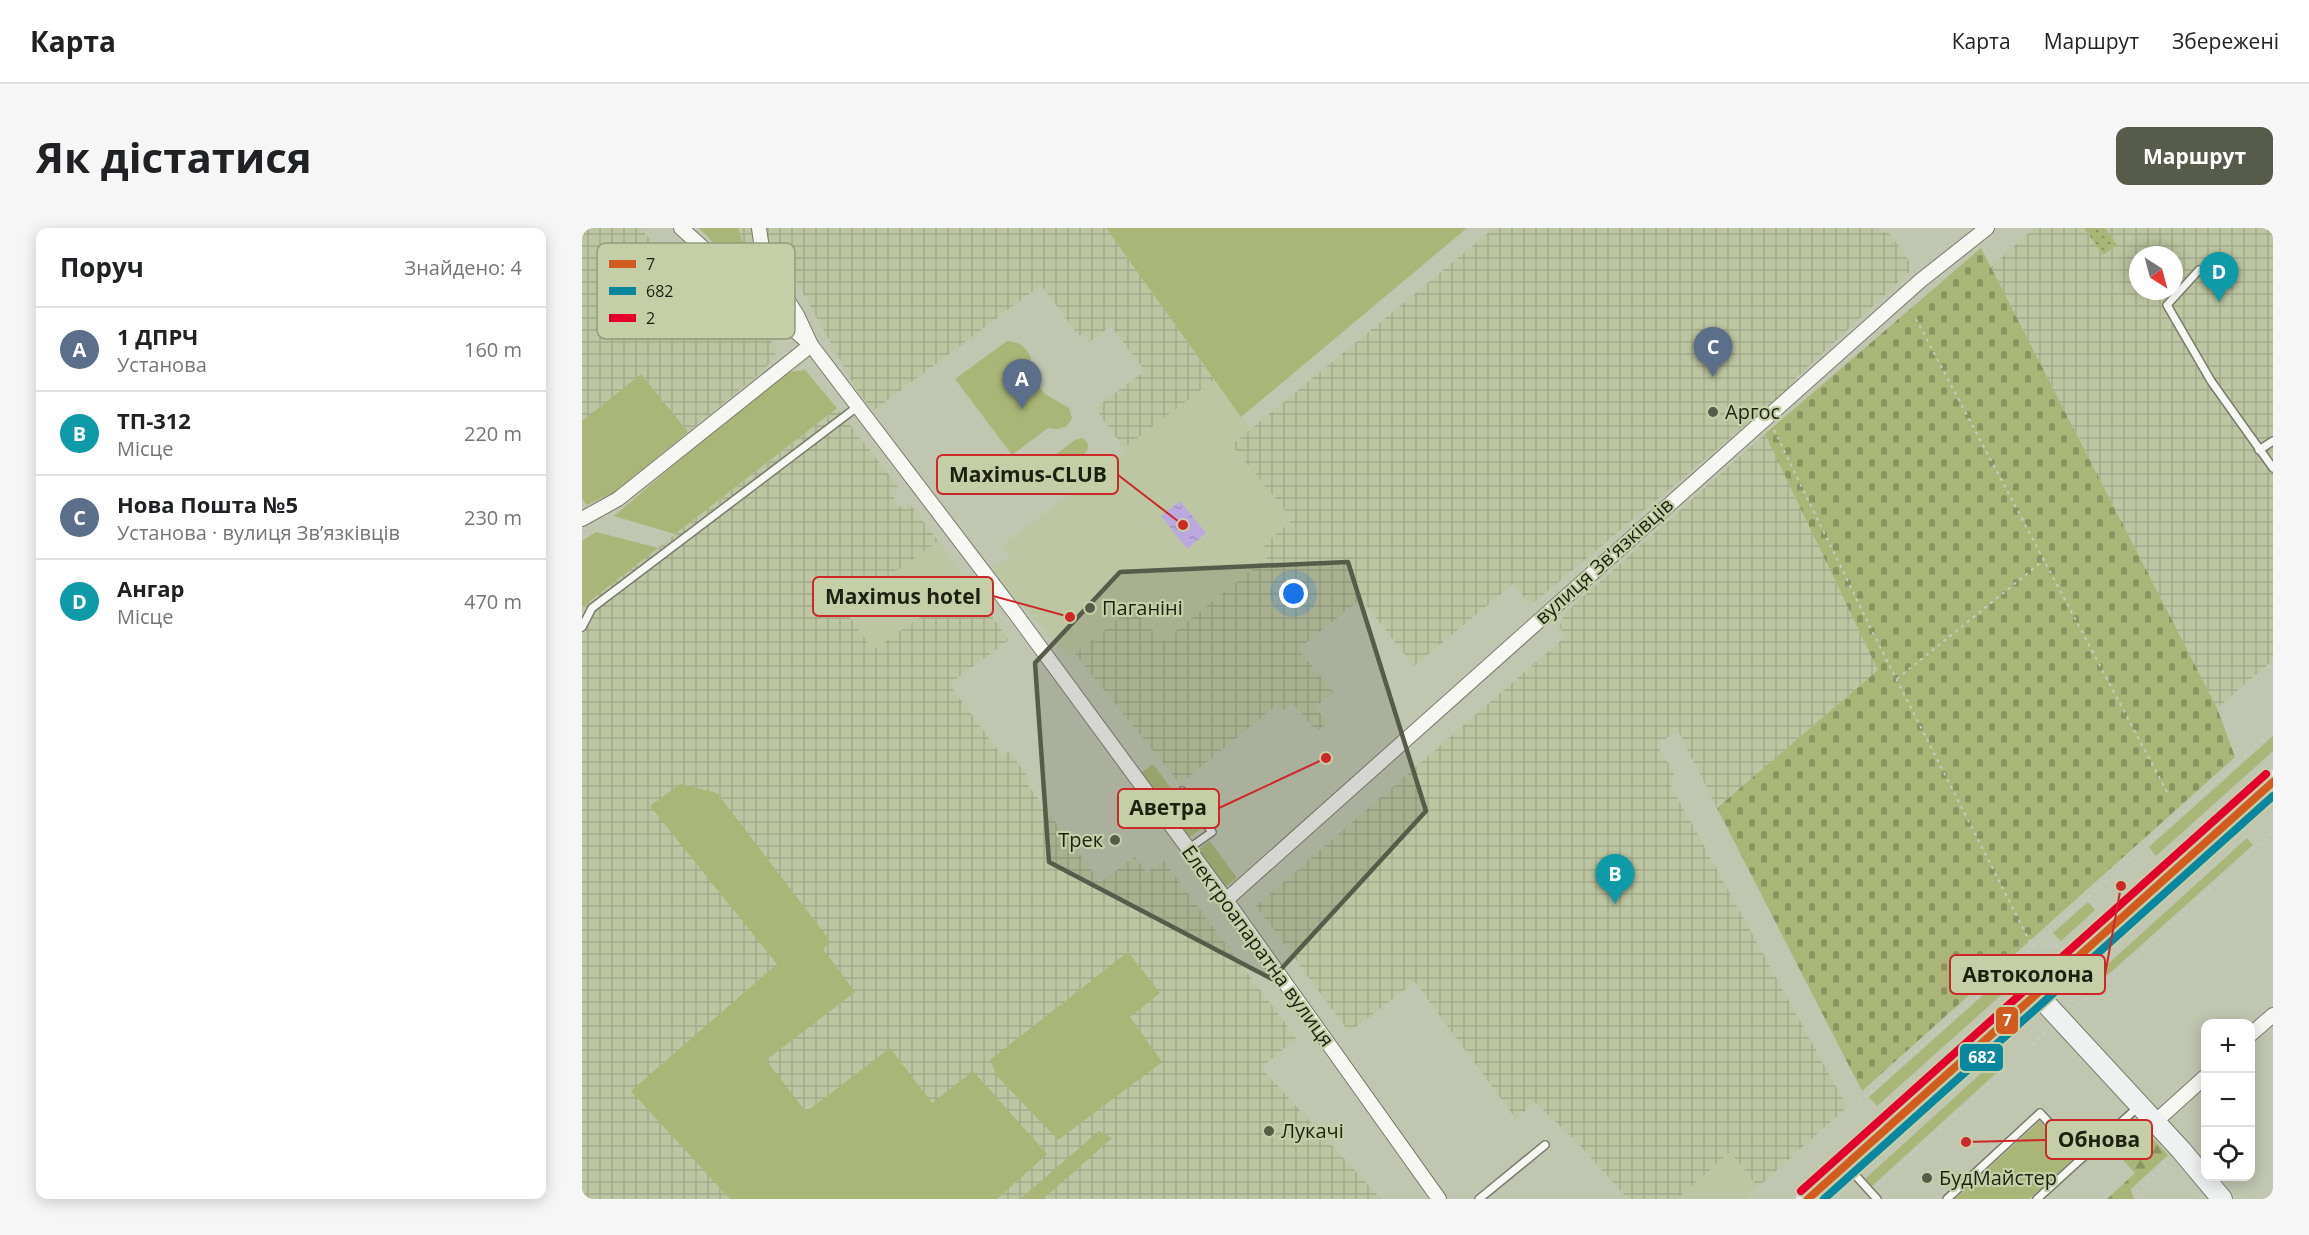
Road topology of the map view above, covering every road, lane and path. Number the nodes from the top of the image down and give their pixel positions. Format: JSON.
{"nodes":[{"id":1,"x":681,"y":228,"type":"edge"},
{"id":2,"x":759,"y":228,"type":"edge"},
{"id":3,"x":1987,"y":228,"type":"edge"},
{"id":4,"x":698,"y":243,"type":"edge"},
{"id":5,"x":761,"y":243,"type":"edge"},
{"id":6,"x":2199,"y":270,"type":"dead end"},
{"id":7,"x":795,"y":312,"type":"edge"},
{"id":8,"x":1916,"y":319,"type":"dead end"},
{"id":9,"x":795,"y":331,"type":"edge"},
{"id":10,"x":811,"y":345,"type":"junction"},
{"id":11,"x":856,"y":406,"type":"junction"},
{"id":12,"x":1767,"y":416,"type":"junction"},
{"id":13,"x":2273,"y":441,"type":"edge"},
{"id":14,"x":2259,"y":450,"type":"junction"},
{"id":15,"x":2273,"y":468,"type":"edge"},
{"id":16,"x":582,"y":519,"type":"edge"},
{"id":17,"x":2044,"y":560,"type":"junction"},
{"id":18,"x":582,"y":627,"type":"edge"},
{"id":19,"x":1897,"y":680,"type":"junction"},
{"id":20,"x":2273,"y":731,"type":"edge"},
{"id":21,"x":2273,"y":782,"type":"edge"},
{"id":22,"x":1182,"y":791,"type":"dead end"},
{"id":23,"x":2168,"y":794,"type":"dead end"},
{"id":24,"x":2273,"y":832,"type":"edge"},
{"id":25,"x":1188,"y":849,"type":"junction"},
{"id":26,"x":1226,"y":900,"type":"junction"},
{"id":27,"x":2033,"y":946,"type":"junction"},
{"id":28,"x":2037,"y":994,"type":"junction"},
{"id":29,"x":2273,"y":1015,"type":"edge"},
{"id":30,"x":2061,"y":1019,"type":"junction"},
{"id":31,"x":2255,"y":1031,"type":"edge"},
{"id":32,"x":2201,"y":1080,"type":"edge"},
{"id":33,"x":1859,"y":1102,"type":"dead end"},
{"id":34,"x":2140,"y":1105,"type":"junction"},
{"id":35,"x":2155,"y":1122,"type":"junction"},
{"id":36,"x":1545,"y":1145,"type":"dead end"},
{"id":37,"x":2181,"y":1150,"type":"junction"},
{"id":38,"x":2082,"y":1158,"type":"junction"},
{"id":39,"x":1846,"y":1165,"type":"junction"},
{"id":40,"x":1871,"y":1192,"type":"junction"},
{"id":41,"x":1438,"y":1199,"type":"edge"},
{"id":42,"x":1479,"y":1199,"type":"edge"},
{"id":43,"x":1808,"y":1199,"type":"edge"},
{"id":44,"x":1878,"y":1199,"type":"edge"},
{"id":45,"x":1947,"y":1199,"type":"edge"},
{"id":46,"x":2037,"y":1199,"type":"edge"},
{"id":47,"x":2139,"y":1199,"type":"edge"},
{"id":48,"x":2222,"y":1199,"type":"edge"}],
"edges":[{"from":1,"to":4,"type":"street","name":"Електроапаратна вулиця"},
{"from":2,"to":5,"type":"street"},
{"from":3,"to":12,"type":"street","name":"вулиця Звʼязківців"},
{"from":6,"to":14,"type":"lane"},
{"from":7,"to":10,"type":"street"},
{"from":8,"to":17,"type":"path"},
{"from":9,"to":10,"type":"street","name":"Електроапаратна вулиця"},
{"from":10,"to":11,"type":"street","name":"Електроапаратна вулиця"},
{"from":10,"to":16,"type":"street"},
{"from":11,"to":18,"type":"lane"},
{"from":11,"to":25,"type":"street","name":"Електроапаратна вулиця"},
{"from":12,"to":19,"type":"path"},
{"from":12,"to":26,"type":"street","name":"вулиця Звʼязківців"},
{"from":13,"to":14,"type":"lane"},
{"from":14,"to":15,"type":"lane"},
{"from":17,"to":19,"type":"path"},
{"from":17,"to":23,"type":"path"},
{"from":19,"to":27,"type":"path"},
{"from":20,"to":27,"type":"path"},
{"from":21,"to":28,"type":"main road"},
{"from":22,"to":25,"type":"lane"},
{"from":24,"to":30,"type":"path"},
{"from":25,"to":26,"type":"street","name":"Електроапаратна вулиця"},
{"from":26,"to":41,"type":"street","name":"Електроапаратна вулиця"},
{"from":27,"to":33,"type":"path"},
{"from":28,"to":30,"type":"street"},
{"from":28,"to":39,"type":"main road"},
{"from":29,"to":31,"type":"street"},
{"from":30,"to":34,"type":"street"},
{"from":30,"to":40,"type":"path"},
{"from":32,"to":35,"type":"street"},
{"from":34,"to":35,"type":"street"},
{"from":34,"to":38,"type":"lane"},
{"from":35,"to":37,"type":"street"},
{"from":36,"to":42,"type":"lane"},
{"from":37,"to":47,"type":"path"},
{"from":37,"to":48,"type":"street"},
{"from":38,"to":45,"type":"lane"},
{"from":38,"to":46,"type":"lane"},
{"from":39,"to":40,"type":"lane"},
{"from":39,"to":43,"type":"main road"},
{"from":40,"to":44,"type":"lane"}]}
